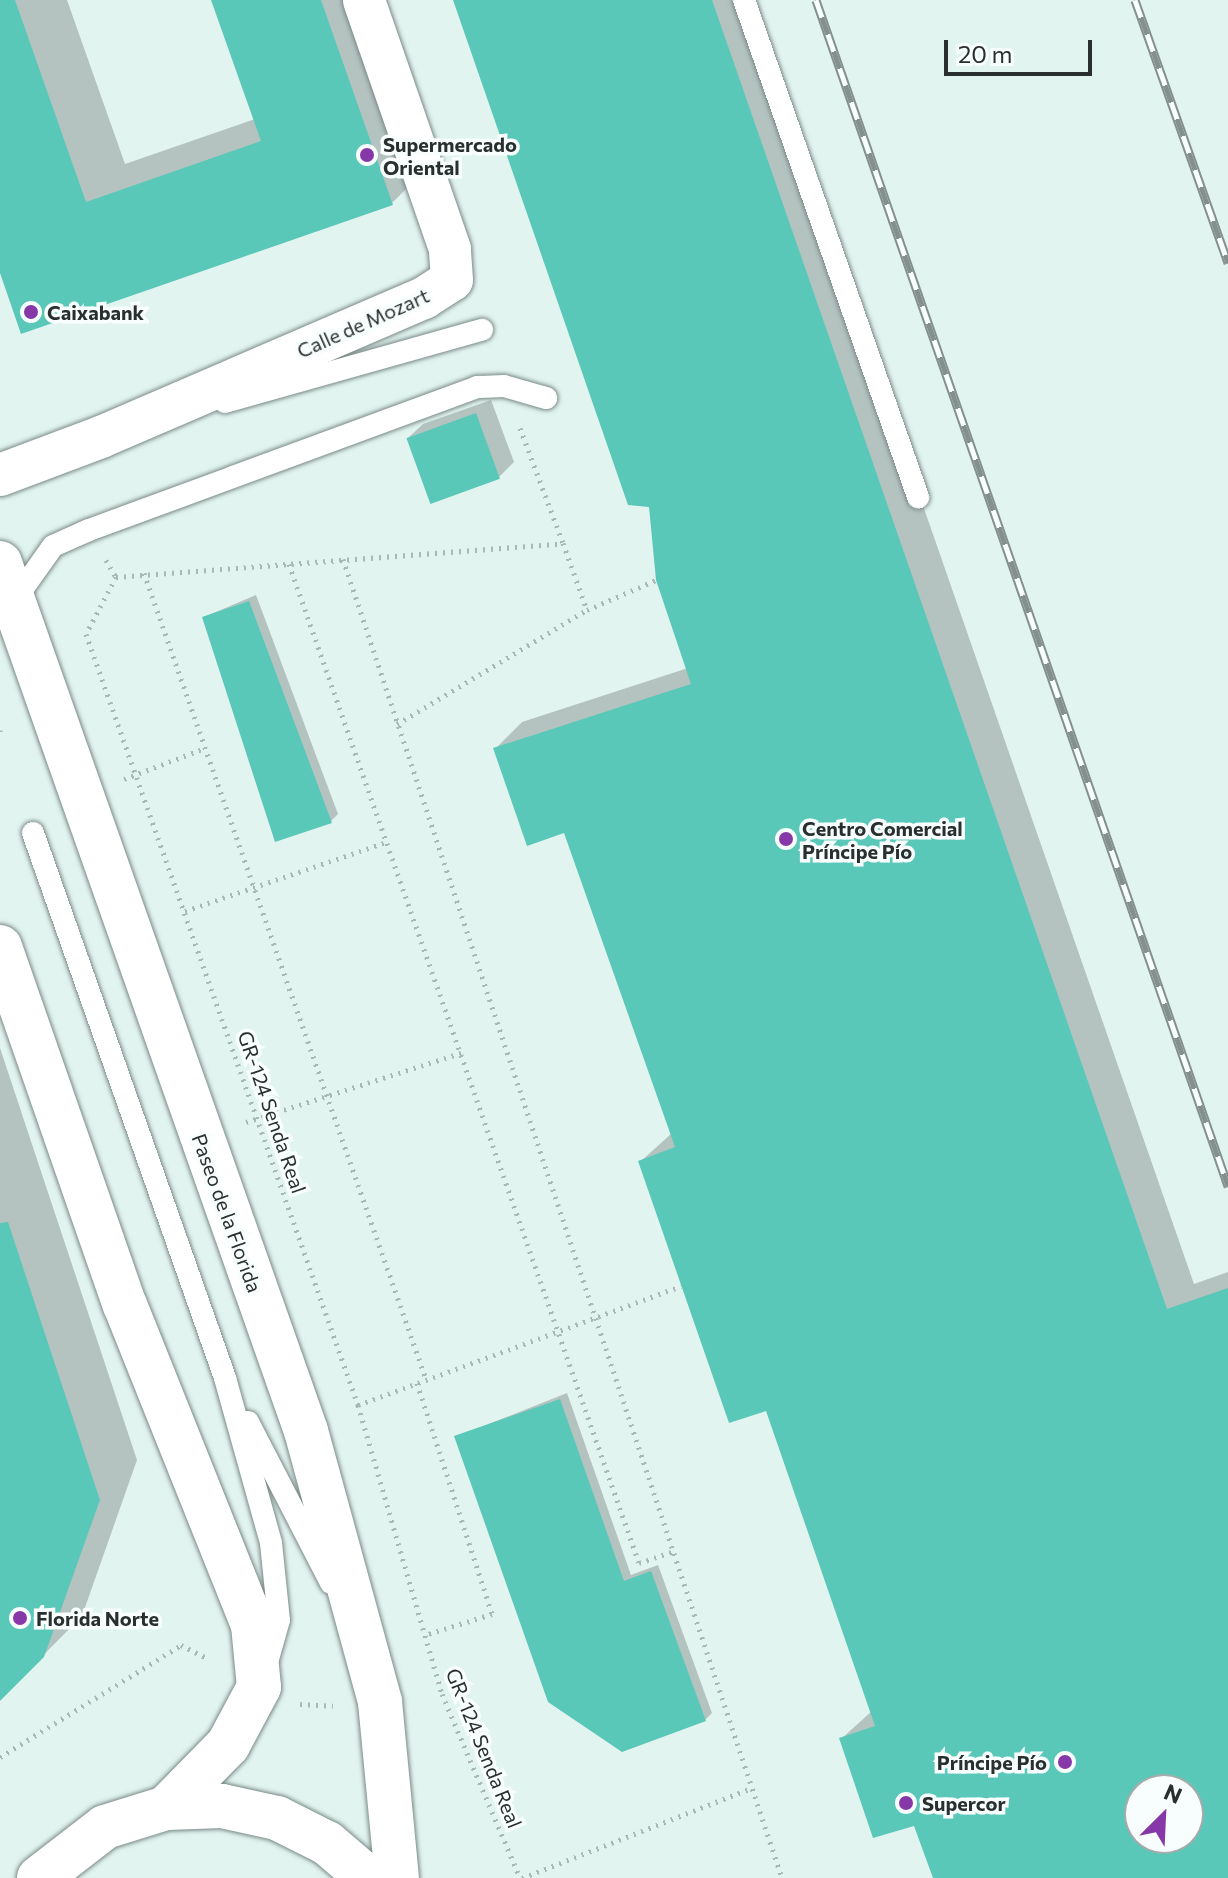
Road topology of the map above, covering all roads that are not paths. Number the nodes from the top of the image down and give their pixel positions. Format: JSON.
{"nodes":[{"id":1,"x":364,"y":0,"type":"edge"},
{"id":2,"x":744,"y":0,"type":"edge"},
{"id":3,"x":482,"y":330,"type":"dead end"},
{"id":4,"x":546,"y":398,"type":"dead end"},
{"id":5,"x":101,"y":437,"type":"junction"},
{"id":6,"x":0,"y":475,"type":"edge"},
{"id":7,"x":918,"y":497,"type":"dead end"},
{"id":8,"x":7,"y":582,"type":"edge"},
{"id":9,"x":33,"y":833,"type":"dead end"},
{"id":10,"x":0,"y":947,"type":"edge"},
{"id":11,"x":225,"y":1378,"type":"junction"},
{"id":12,"x":360,"y":1641,"type":"junction"},
{"id":13,"x":259,"y":1687,"type":"junction"},
{"id":14,"x":166,"y":1808,"type":"junction"},
{"id":15,"x":39,"y":1878,"type":"edge"},
{"id":16,"x":368,"y":1878,"type":"edge"},
{"id":17,"x":397,"y":1878,"type":"edge"}],
"edges":[{"from":1,"to":5,"type":"street","name":"Calle de Mozart"},
{"from":2,"to":7,"type":"lane"},
{"from":3,"to":5,"type":"lane"},
{"from":4,"to":8,"type":"lane"},
{"from":5,"to":6,"type":"street","name":"Calle de Mozart"},
{"from":8,"to":12,"type":"main road","name":"Paseo de la Florida"},
{"from":9,"to":11,"type":"lane"},
{"from":10,"to":13,"type":"main road"},
{"from":11,"to":12,"type":"lane"},
{"from":11,"to":13,"type":"lane"},
{"from":12,"to":17,"type":"main road","name":"Paseo de la Florida"},
{"from":13,"to":14,"type":"main road"},
{"from":14,"to":15,"type":"main road"},
{"from":14,"to":16,"type":"main road"}]}
